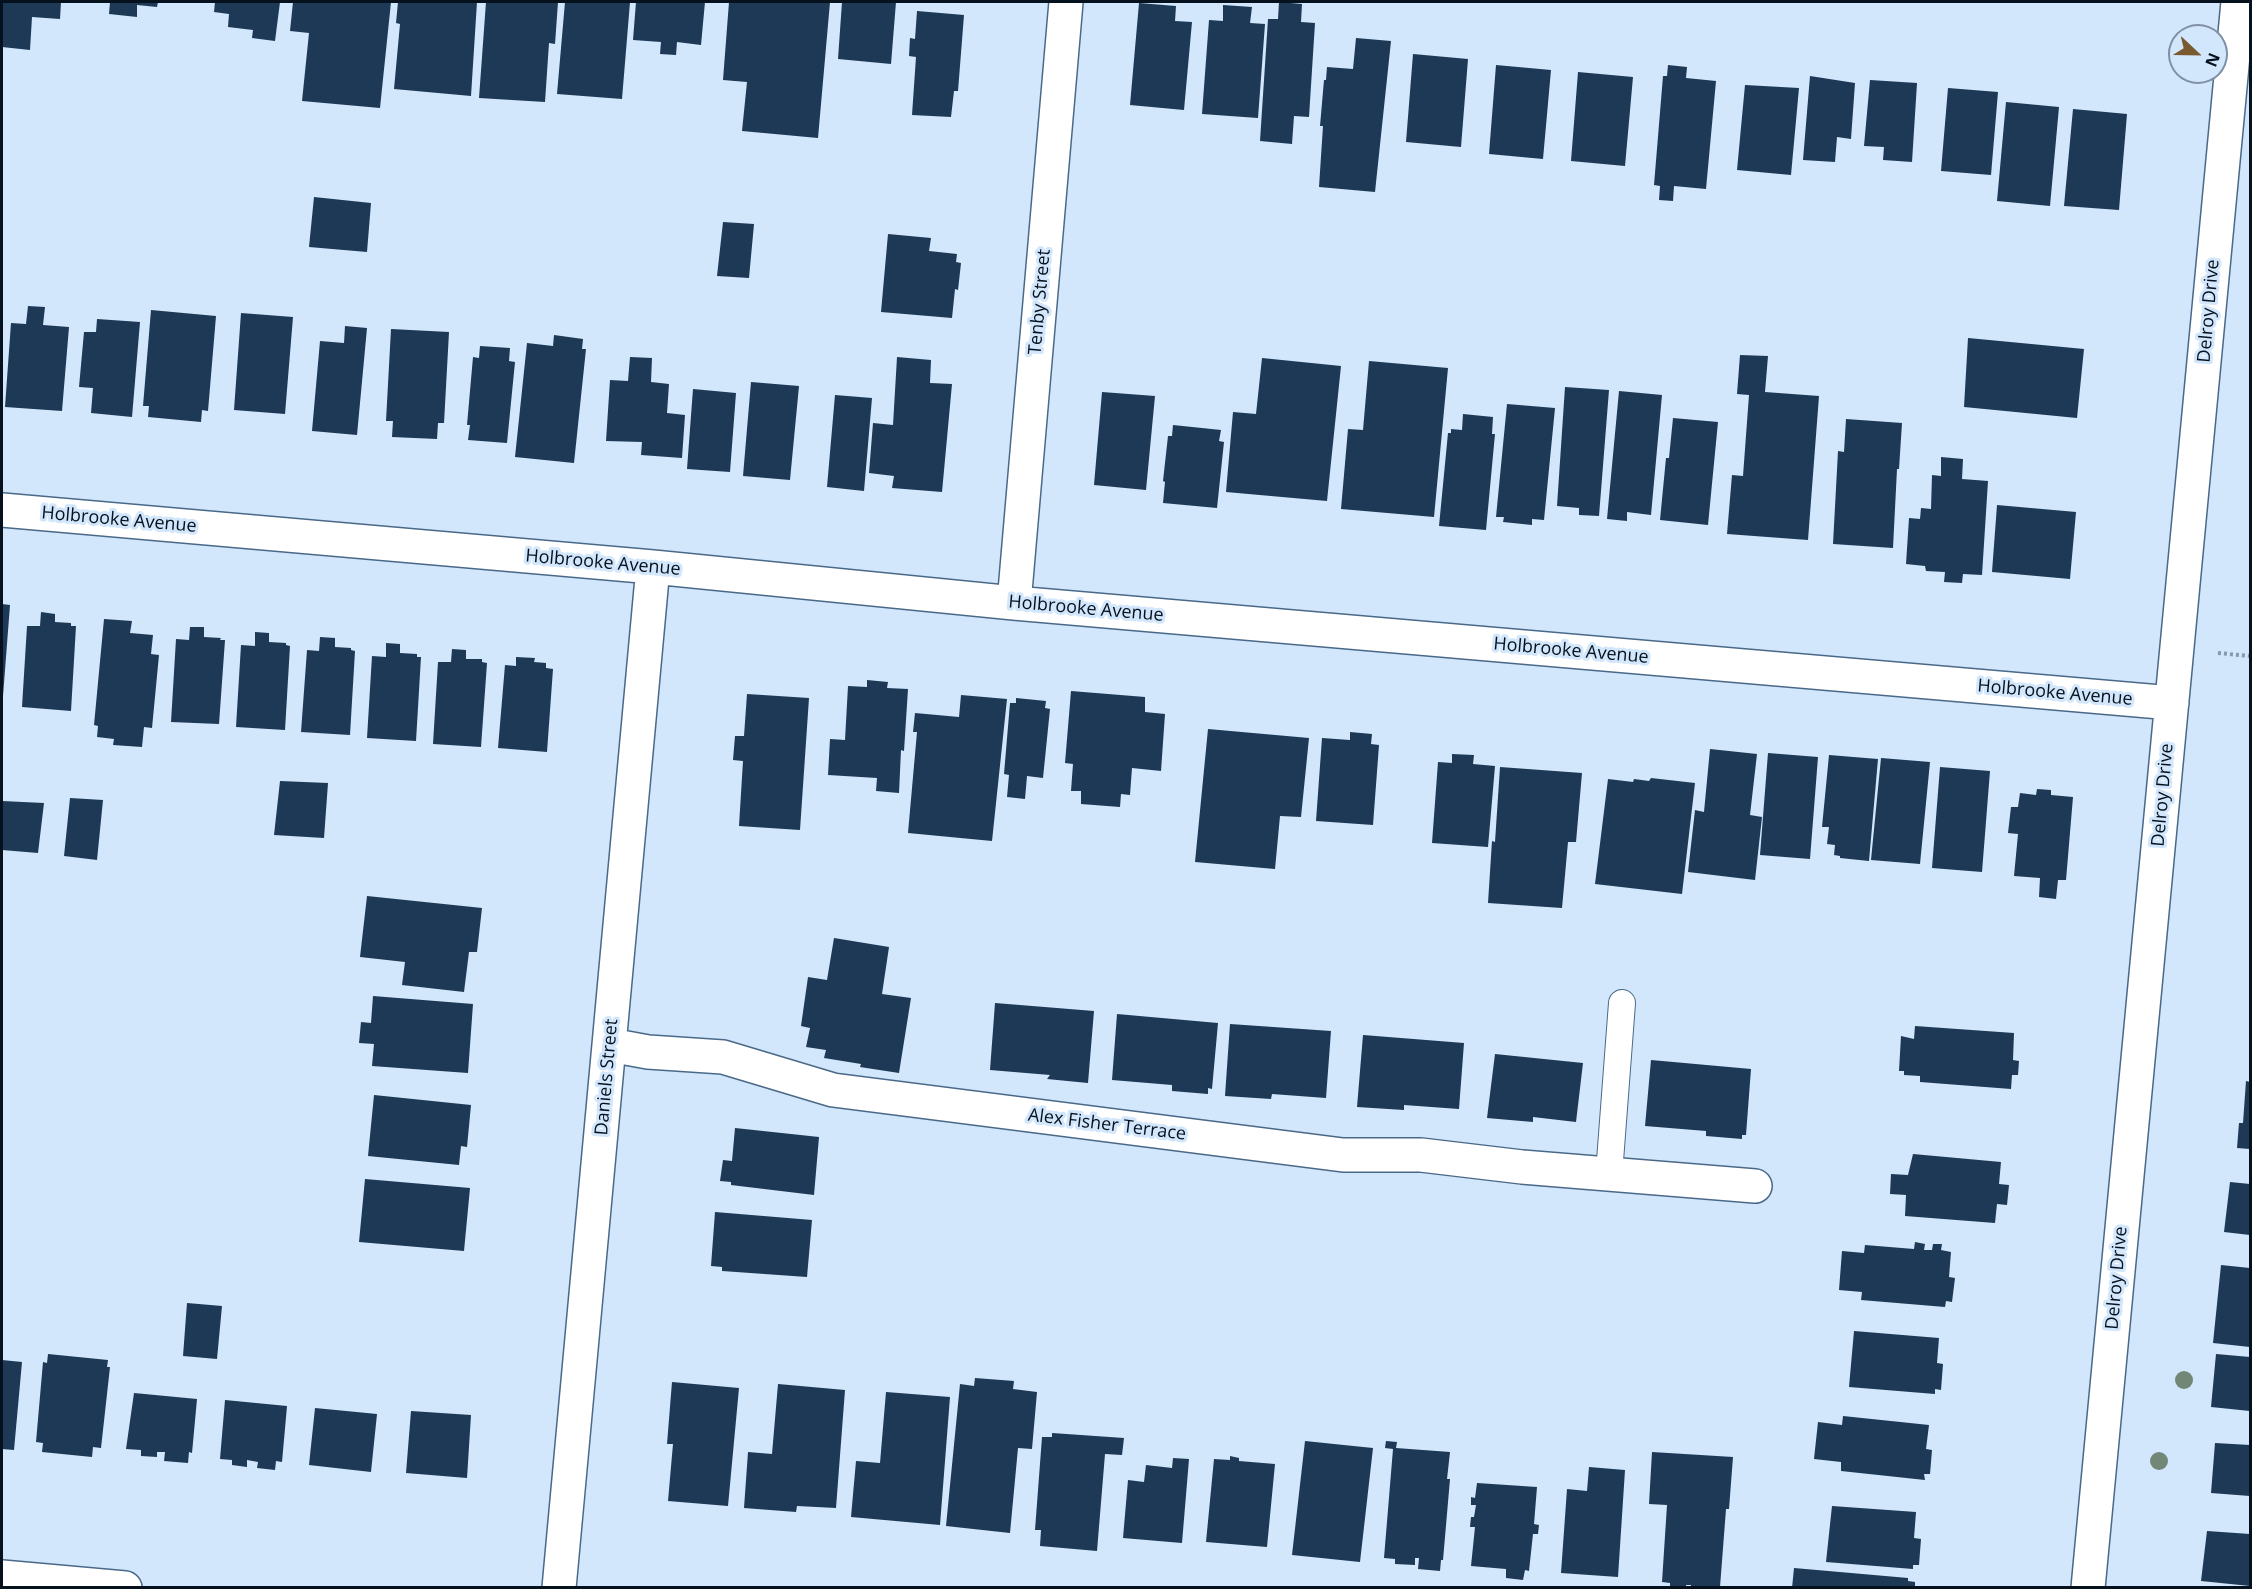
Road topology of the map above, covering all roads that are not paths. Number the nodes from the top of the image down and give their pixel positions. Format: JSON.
{"nodes":[{"id":1,"x":1066,"y":2,"type":"edge"},
{"id":2,"x":2233,"y":2,"type":"edge"},
{"id":3,"x":2,"y":510,"type":"edge"},
{"id":4,"x":653,"y":567,"type":"junction"},
{"id":5,"x":1014,"y":603,"type":"junction"},
{"id":6,"x":2172,"y":703,"type":"junction"},
{"id":7,"x":1622,"y":1003,"type":"dead end"},
{"id":8,"x":610,"y":1045,"type":"junction"},
{"id":9,"x":1609,"y":1174,"type":"junction"},
{"id":10,"x":1755,"y":1186,"type":"dead end"},
{"id":11,"x":2,"y":1577,"type":"edge"},
{"id":12,"x":125,"y":1587,"type":"edge"},
{"id":13,"x":559,"y":1587,"type":"edge"},
{"id":14,"x":2088,"y":1587,"type":"edge"}],
"edges":[{"from":1,"to":5,"type":"street","name":"Tenby Street"},
{"from":2,"to":6,"type":"street","name":"Delroy Drive"},
{"from":3,"to":4,"type":"street","name":"Holbrooke Avenue"},
{"from":4,"to":5,"type":"street","name":"Holbrooke Avenue"},
{"from":4,"to":8,"type":"street","name":"Daniels Street"},
{"from":5,"to":6,"type":"street","name":"Holbrooke Avenue"},
{"from":6,"to":14,"type":"street","name":"Delroy Drive"},
{"from":7,"to":9,"type":"lane"},
{"from":8,"to":9,"type":"street","name":"Alex Fisher Terrace"},
{"from":8,"to":13,"type":"street","name":"Daniels Street"},
{"from":9,"to":10,"type":"street","name":"Alex Fisher Terrace"},
{"from":11,"to":12,"type":"street"}]}
